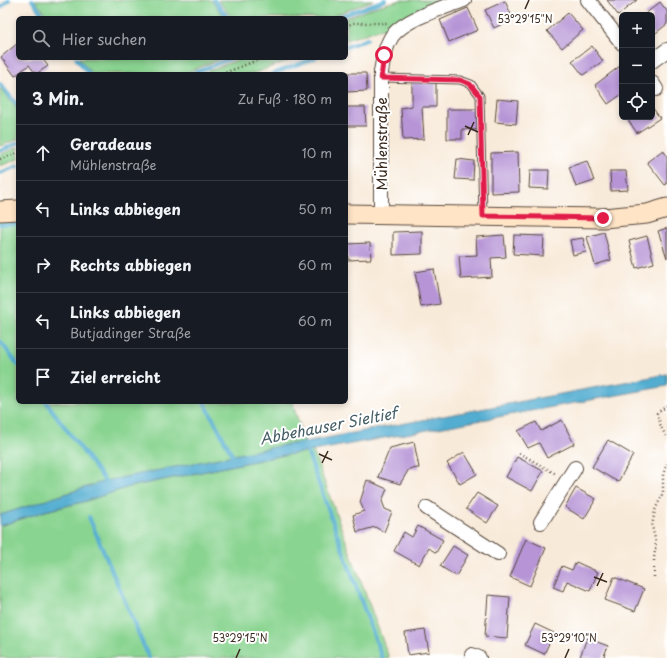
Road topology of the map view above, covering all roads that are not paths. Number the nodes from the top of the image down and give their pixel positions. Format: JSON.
{"nodes":[{"id":1,"x":464,"y":0,"type":"edge"},
{"id":2,"x":588,"y":0,"type":"edge"},
{"id":3,"x":619,"y":39,"type":"edge"},
{"id":4,"x":667,"y":50,"type":"edge"},
{"id":5,"x":655,"y":59,"type":"edge"},
{"id":6,"x":381,"y":78,"type":"junction"},
{"id":7,"x":667,"y":208,"type":"edge"},
{"id":8,"x":16,"y":210,"type":"edge"},
{"id":9,"x":0,"y":211,"type":"edge"},
{"id":10,"x":348,"y":214,"type":"edge"},
{"id":11,"x":381,"y":215,"type":"junction"},
{"id":12,"x":483,"y":216,"type":"junction"},
{"id":13,"x":571,"y":474,"type":"road end"},
{"id":14,"x":427,"y":508,"type":"dead end"},
{"id":15,"x":541,"y":522,"type":"dead end"},
{"id":16,"x":498,"y":554,"type":"dead end"}],
"edges":[{"from":1,"to":6,"type":"street","name":"Mühlenstraße"},
{"from":2,"to":3,"type":"street"},
{"from":4,"to":5,"type":"street"},
{"from":6,"to":11,"type":"street","name":"Mühlenstraße"},
{"from":6,"to":12,"type":"lane"},
{"from":7,"to":12,"type":"main road"},
{"from":8,"to":9,"type":"main road"},
{"from":10,"to":11,"type":"main road"},
{"from":11,"to":12,"type":"main road"},
{"from":13,"to":15,"type":"street"},
{"from":14,"to":16,"type":"street"}]}
